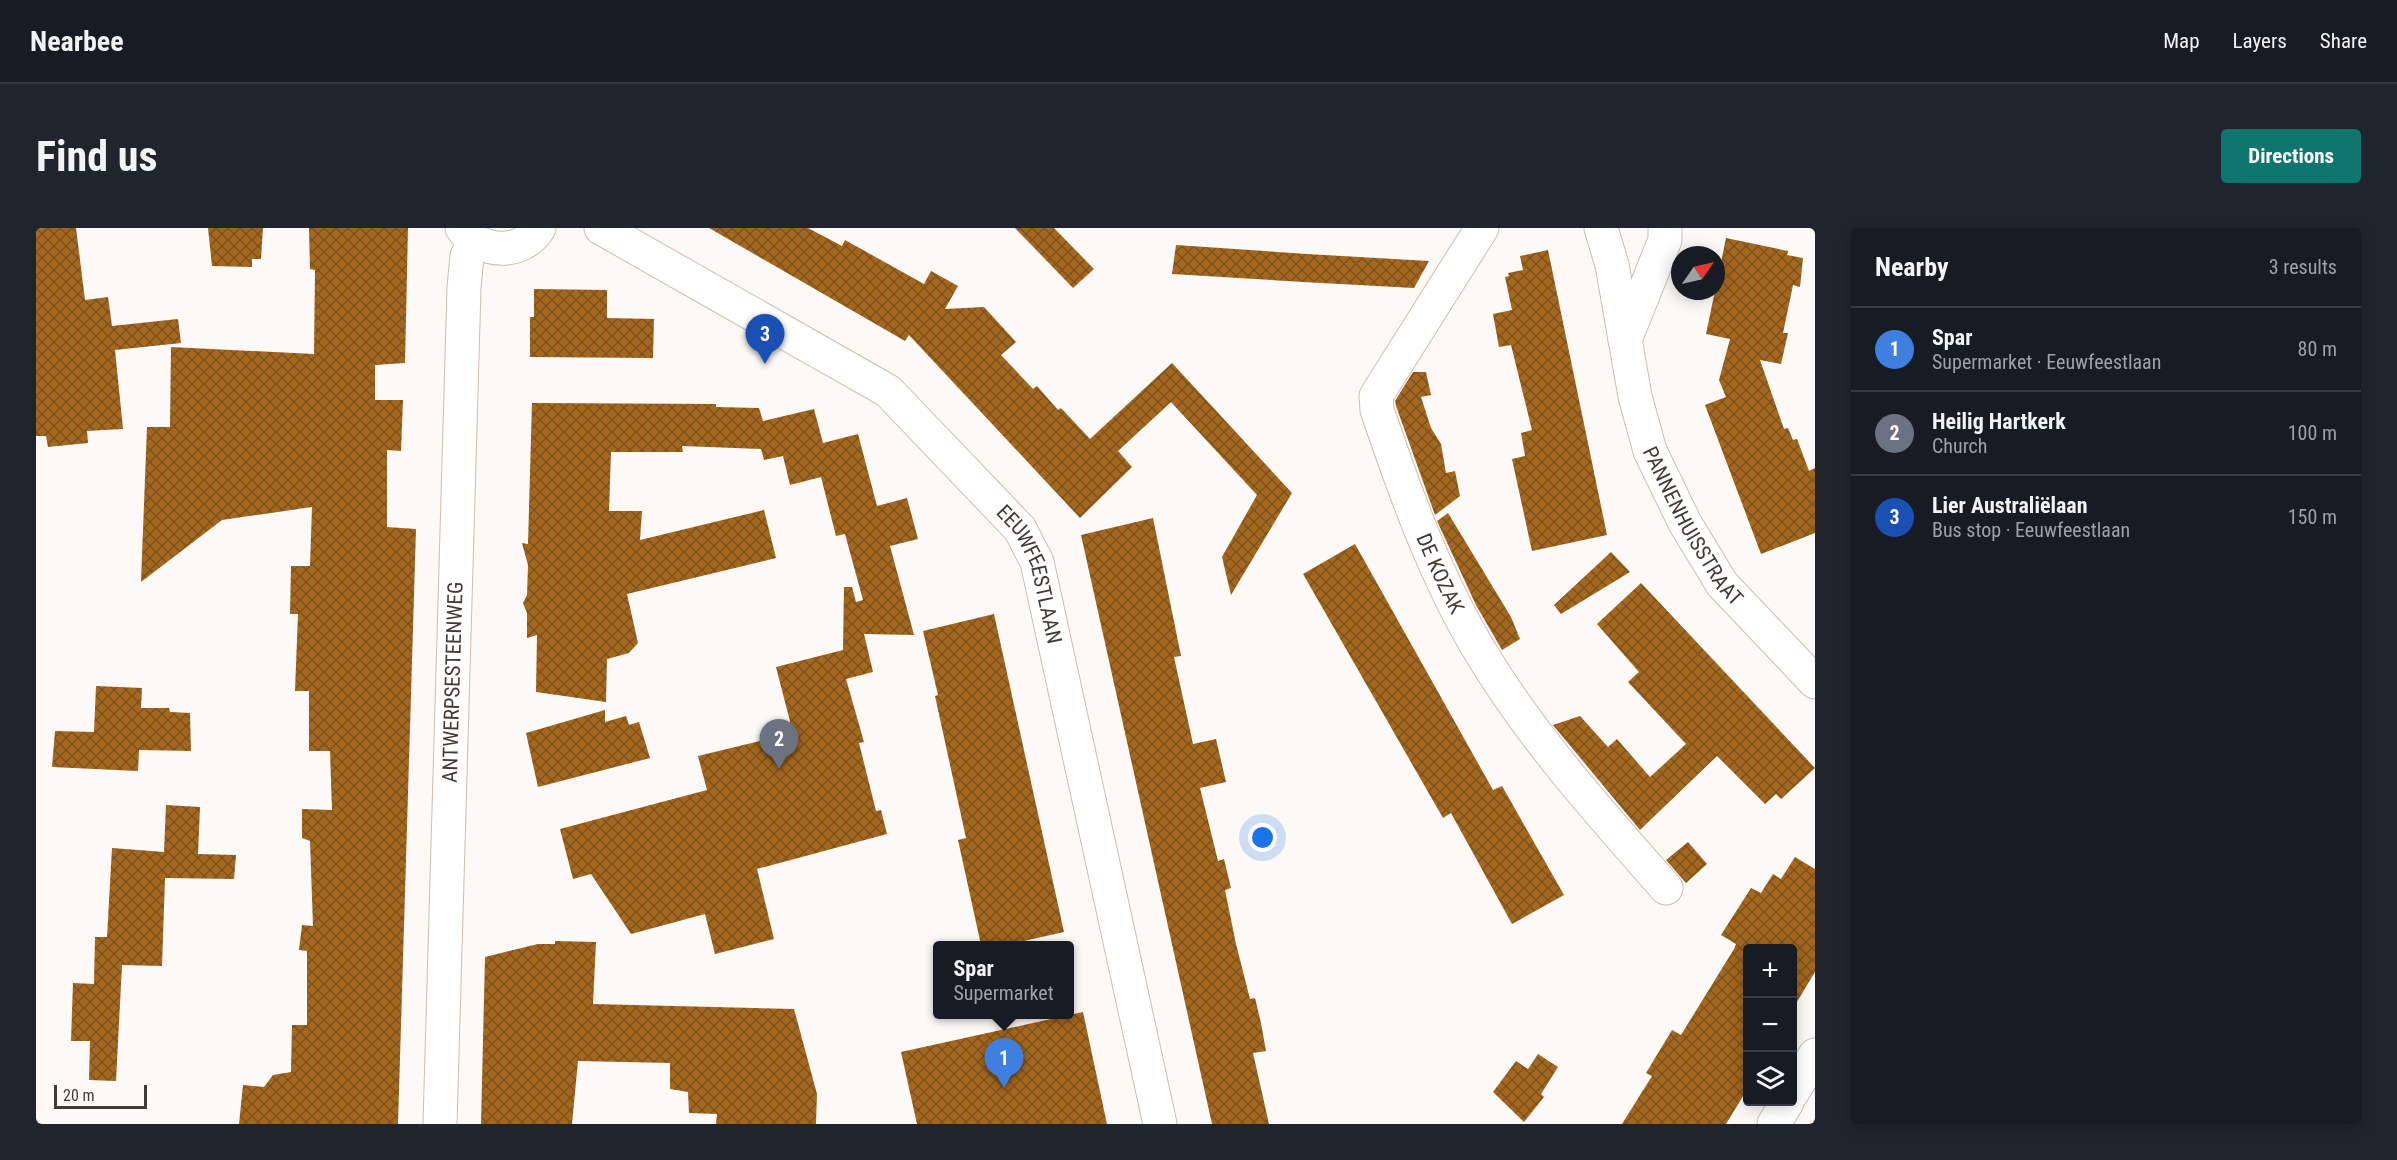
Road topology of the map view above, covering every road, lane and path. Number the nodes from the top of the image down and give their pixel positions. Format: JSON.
{"nodes":[{"id":1,"x":539,"y":228,"type":"edge"},
{"id":2,"x":601,"y":228,"type":"edge"},
{"id":3,"x":1482,"y":228,"type":"edge"},
{"id":4,"x":1601,"y":228,"type":"edge"},
{"id":5,"x":1665,"y":228,"type":"edge"},
{"id":6,"x":468,"y":235,"type":"edge"},
{"id":7,"x":1625,"y":341,"type":"junction"},
{"id":8,"x":1815,"y":682,"type":"edge"},
{"id":9,"x":1666,"y":888,"type":"dead end"},
{"id":10,"x":1815,"y":1055,"type":"edge"},
{"id":11,"x":1797,"y":1085,"type":"edge"},
{"id":12,"x":1784,"y":1106,"type":"edge"},
{"id":13,"x":440,"y":1124,"type":"edge"},
{"id":14,"x":1160,"y":1124,"type":"edge"},
{"id":15,"x":1774,"y":1124,"type":"edge"}],
"edges":[{"from":1,"to":6,"type":"street","name":"ANTWERPSESTEENWEG"},
{"from":2,"to":14,"type":"street","name":"EEUWFEESTLAAN"},
{"from":3,"to":9,"type":"street","name":"DE KOZAK"},
{"from":4,"to":7,"type":"street","name":"PANNENHUISSTRAAT"},
{"from":5,"to":7,"type":"street"},
{"from":6,"to":13,"type":"street","name":"ANTWERPSESTEENWEG"},
{"from":7,"to":8,"type":"street","name":"PANNENHUISSTRAAT"},
{"from":10,"to":11,"type":"street"},
{"from":12,"to":15,"type":"street"}]}
